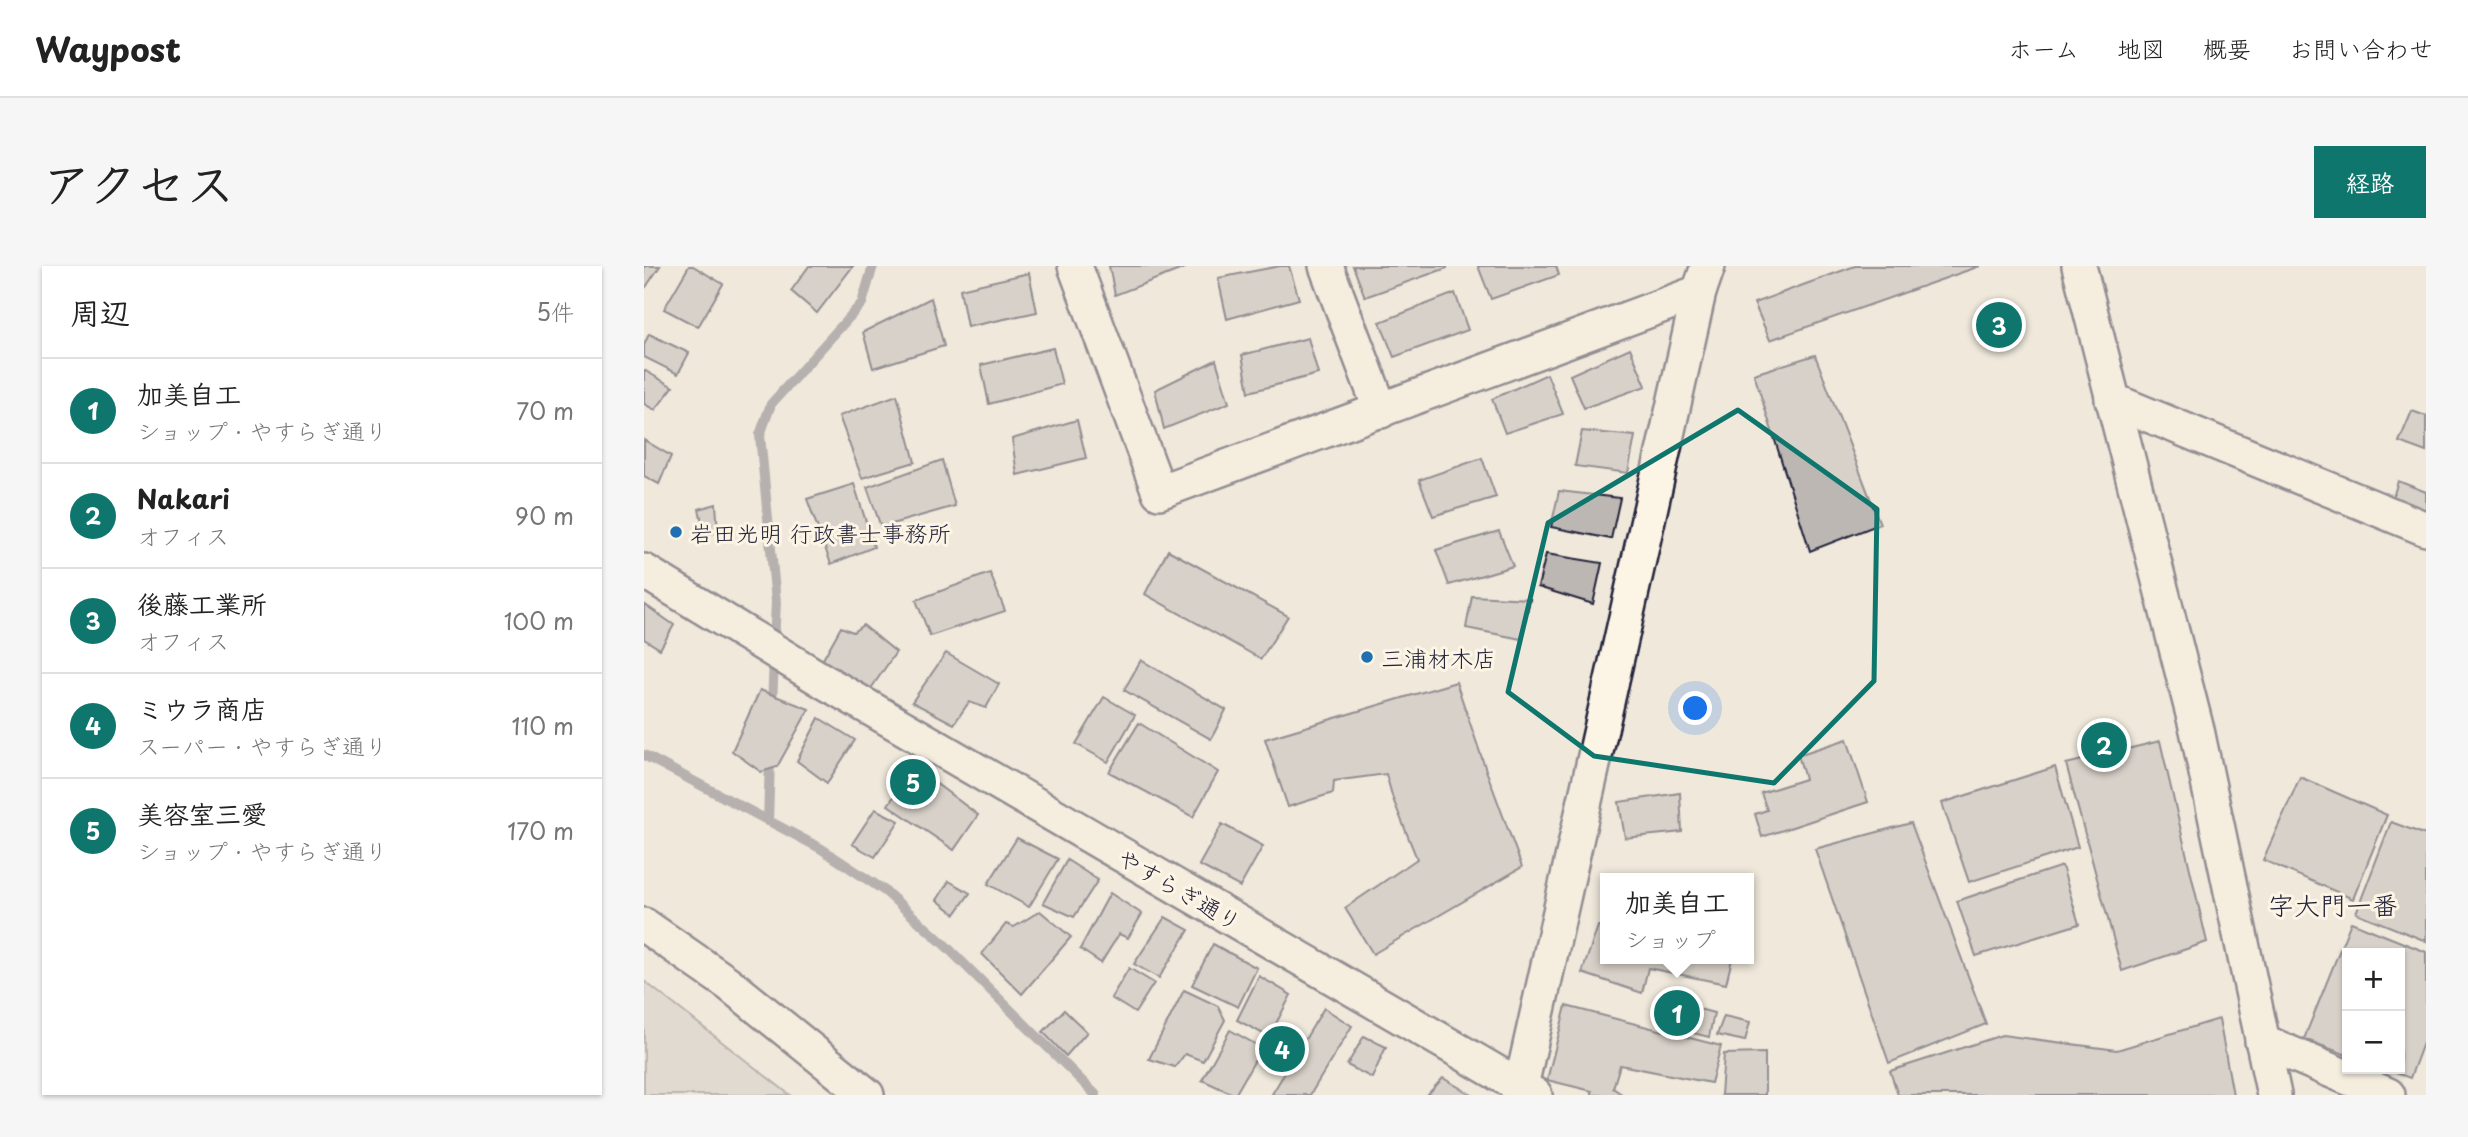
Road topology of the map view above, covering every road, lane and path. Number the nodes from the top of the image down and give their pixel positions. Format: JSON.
{"nodes":[{"id":1,"x":1075,"y":266,"type":"edge"},
{"id":2,"x":1326,"y":266,"type":"edge"},
{"id":3,"x":2079,"y":266,"type":"edge"},
{"id":4,"x":1703,"y":279,"type":"edge"},
{"id":5,"x":2112,"y":400,"type":"junction"},
{"id":6,"x":1381,"y":411,"type":"junction"},
{"id":7,"x":2426,"y":529,"type":"edge"},
{"id":8,"x":644,"y":571,"type":"edge"},
{"id":9,"x":644,"y":925,"type":"edge"},
{"id":10,"x":2262,"y":1041,"type":"junction"},
{"id":11,"x":1525,"y":1092,"type":"edge"},
{"id":12,"x":867,"y":1095,"type":"edge"},
{"id":13,"x":2274,"y":1095,"type":"edge"},
{"id":14,"x":2388,"y":1095,"type":"edge"}],
"edges":[{"from":1,"to":6,"type":"street"},
{"from":2,"to":6,"type":"street"},
{"from":3,"to":5,"type":"street"},
{"from":4,"to":6,"type":"street"},
{"from":4,"to":11,"type":"street"},
{"from":5,"to":7,"type":"street"},
{"from":5,"to":10,"type":"street"},
{"from":8,"to":11,"type":"street","name":"やすらぎ通り"},
{"from":9,"to":12,"type":"street"},
{"from":10,"to":13,"type":"street"},
{"from":10,"to":14,"type":"street"}]}
